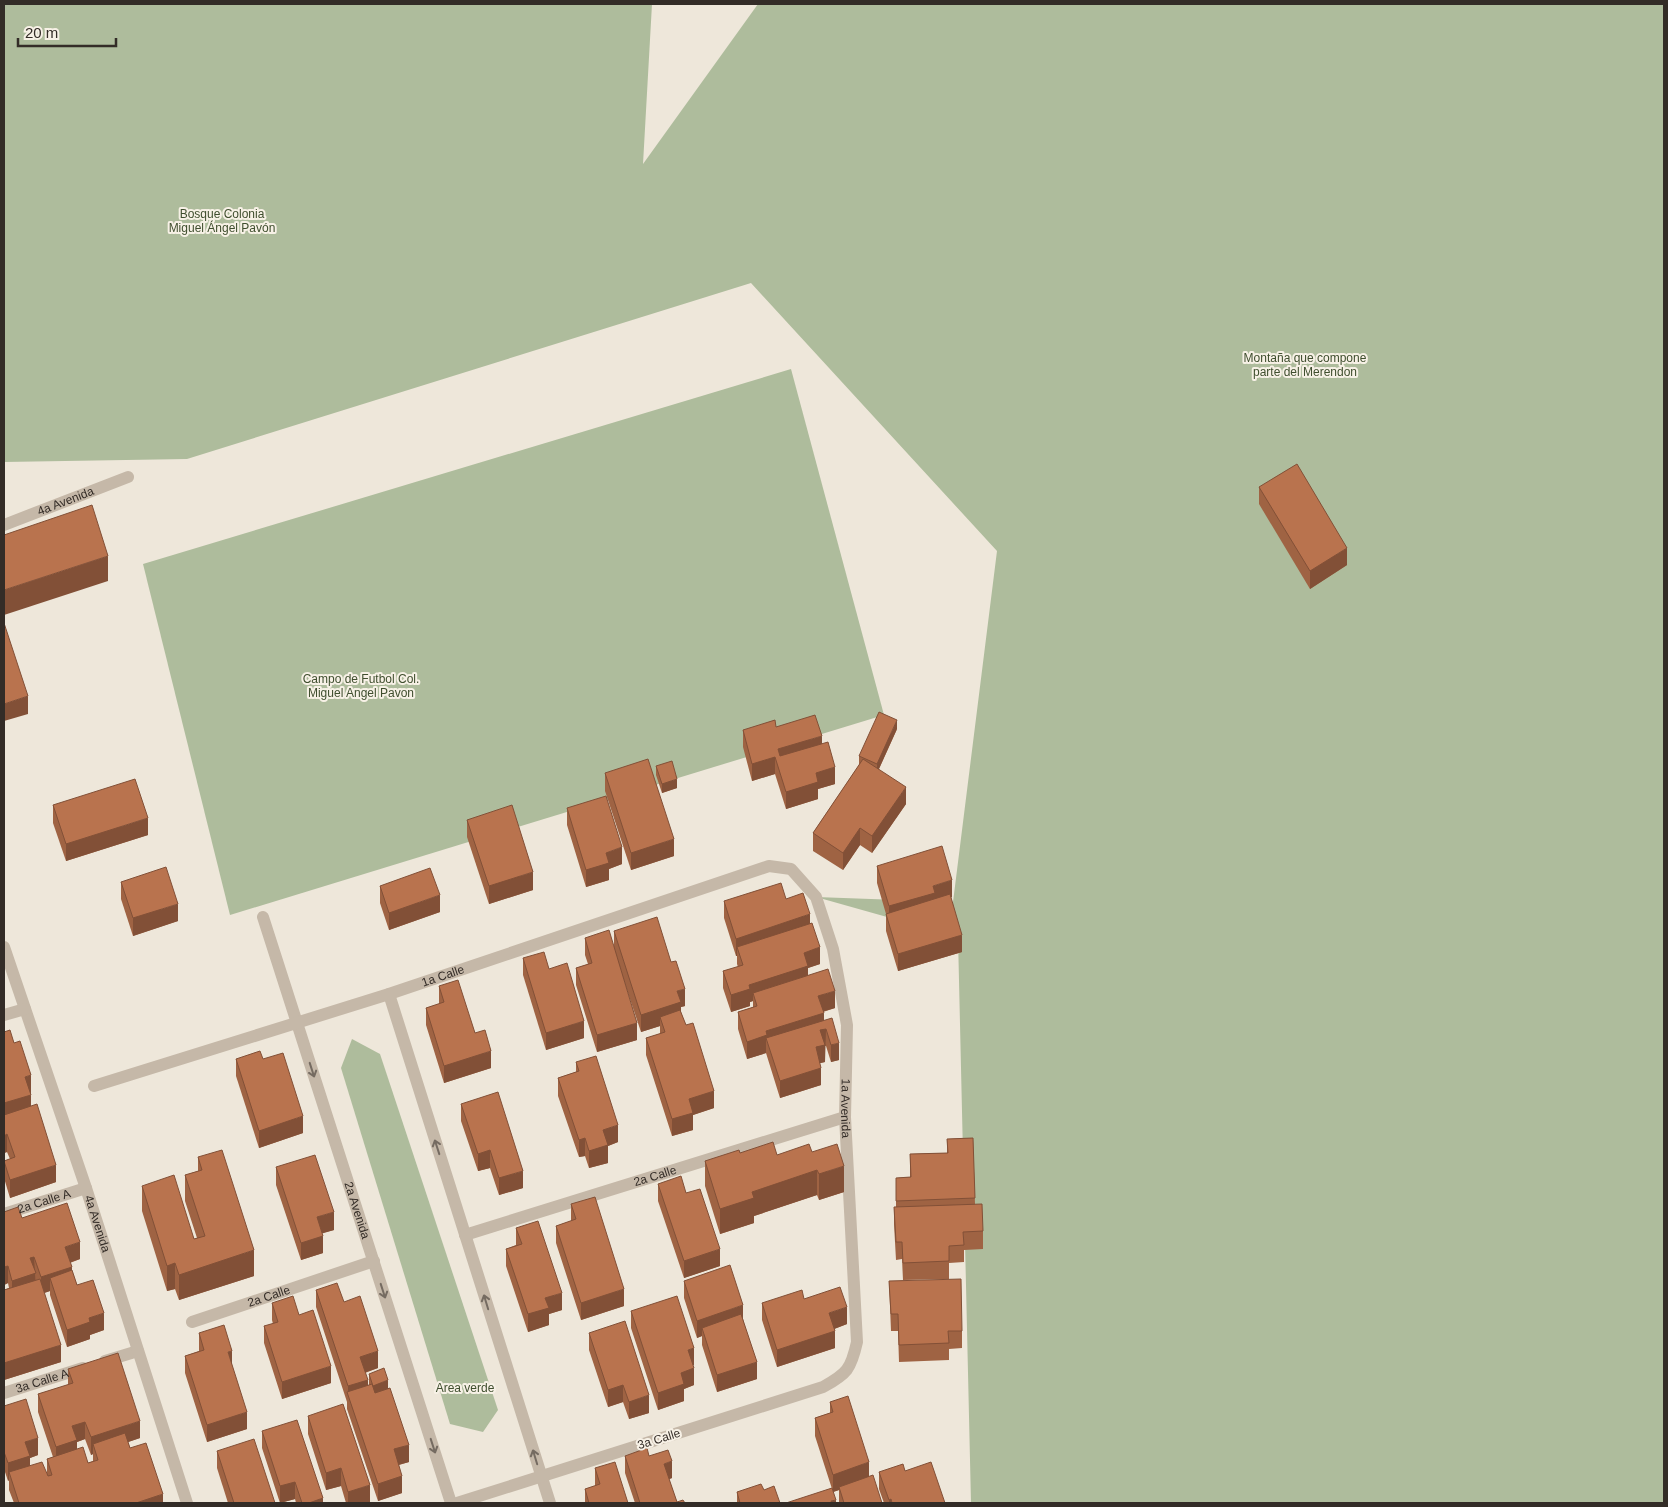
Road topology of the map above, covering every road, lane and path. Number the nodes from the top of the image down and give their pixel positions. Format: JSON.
{"nodes":[{"id":1,"x":128,"y":477,"type":"dead end"},
{"id":2,"x":4,"y":525,"type":"edge"},
{"id":3,"x":791,"y":869,"type":"joint"},
{"id":4,"x":263,"y":917,"type":"dead end"},
{"id":5,"x":4,"y":947,"type":"edge"},
{"id":6,"x":389,"y":994,"type":"junction"},
{"id":7,"x":25,"y":1009,"type":"junction"},
{"id":8,"x":4,"y":1015,"type":"edge"},
{"id":9,"x":296,"y":1023,"type":"junction"},
{"id":10,"x":94,"y":1086,"type":"dead end"},
{"id":11,"x":845,"y":1117,"type":"junction"},
{"id":12,"x":86,"y":1188,"type":"junction"},
{"id":13,"x":4,"y":1214,"type":"edge"},
{"id":14,"x":465,"y":1235,"type":"junction"},
{"id":15,"x":374,"y":1261,"type":"junction"},
{"id":16,"x":192,"y":1322,"type":"dead end"},
{"id":17,"x":138,"y":1351,"type":"junction"},
{"id":18,"x":853,"y":1361,"type":"joint"},
{"id":19,"x":4,"y":1393,"type":"edge"},
{"id":20,"x":541,"y":1476,"type":"junction"},
{"id":21,"x":187,"y":1503,"type":"edge"},
{"id":22,"x":451,"y":1503,"type":"edge"},
{"id":23,"x":457,"y":1503,"type":"edge"},
{"id":24,"x":550,"y":1503,"type":"edge"}],
"edges":[{"from":1,"to":2,"type":"street","name":"4a Avenida"},
{"from":3,"to":6,"type":"street","name":"1a Calle"},
{"from":3,"to":11,"type":"street","name":"1a Avenida"},
{"from":4,"to":9,"type":"street","name":"2a Avenida"},
{"from":5,"to":7,"type":"street","name":"4a Avenida"},
{"from":6,"to":9,"type":"street","name":"1a Calle"},
{"from":14,"to":6,"type":"street","one_way":true},
{"from":7,"to":8,"type":"street"},
{"from":7,"to":12,"type":"street","name":"4a Avenida"},
{"from":9,"to":10,"type":"street","name":"1a Calle"},
{"from":9,"to":15,"type":"street","name":"2a Avenida","one_way":true},
{"from":11,"to":14,"type":"street","name":"2a Calle"},
{"from":11,"to":18,"type":"street","name":"1a Avenida"},
{"from":12,"to":13,"type":"street","name":"2a Calle A"},
{"from":12,"to":17,"type":"street","name":"4a Avenida"},
{"from":20,"to":14,"type":"street","one_way":true},
{"from":15,"to":16,"type":"street","name":"2a Calle"},
{"from":15,"to":22,"type":"street","name":"2a Avenida","one_way":true},
{"from":17,"to":19,"type":"street","name":"3a Calle A"},
{"from":17,"to":21,"type":"street","name":"4a Avenida"},
{"from":18,"to":20,"type":"street","name":"3a Calle"},
{"from":20,"to":23,"type":"street","name":"3a Calle"},
{"from":20,"to":24,"type":"street"}]}
